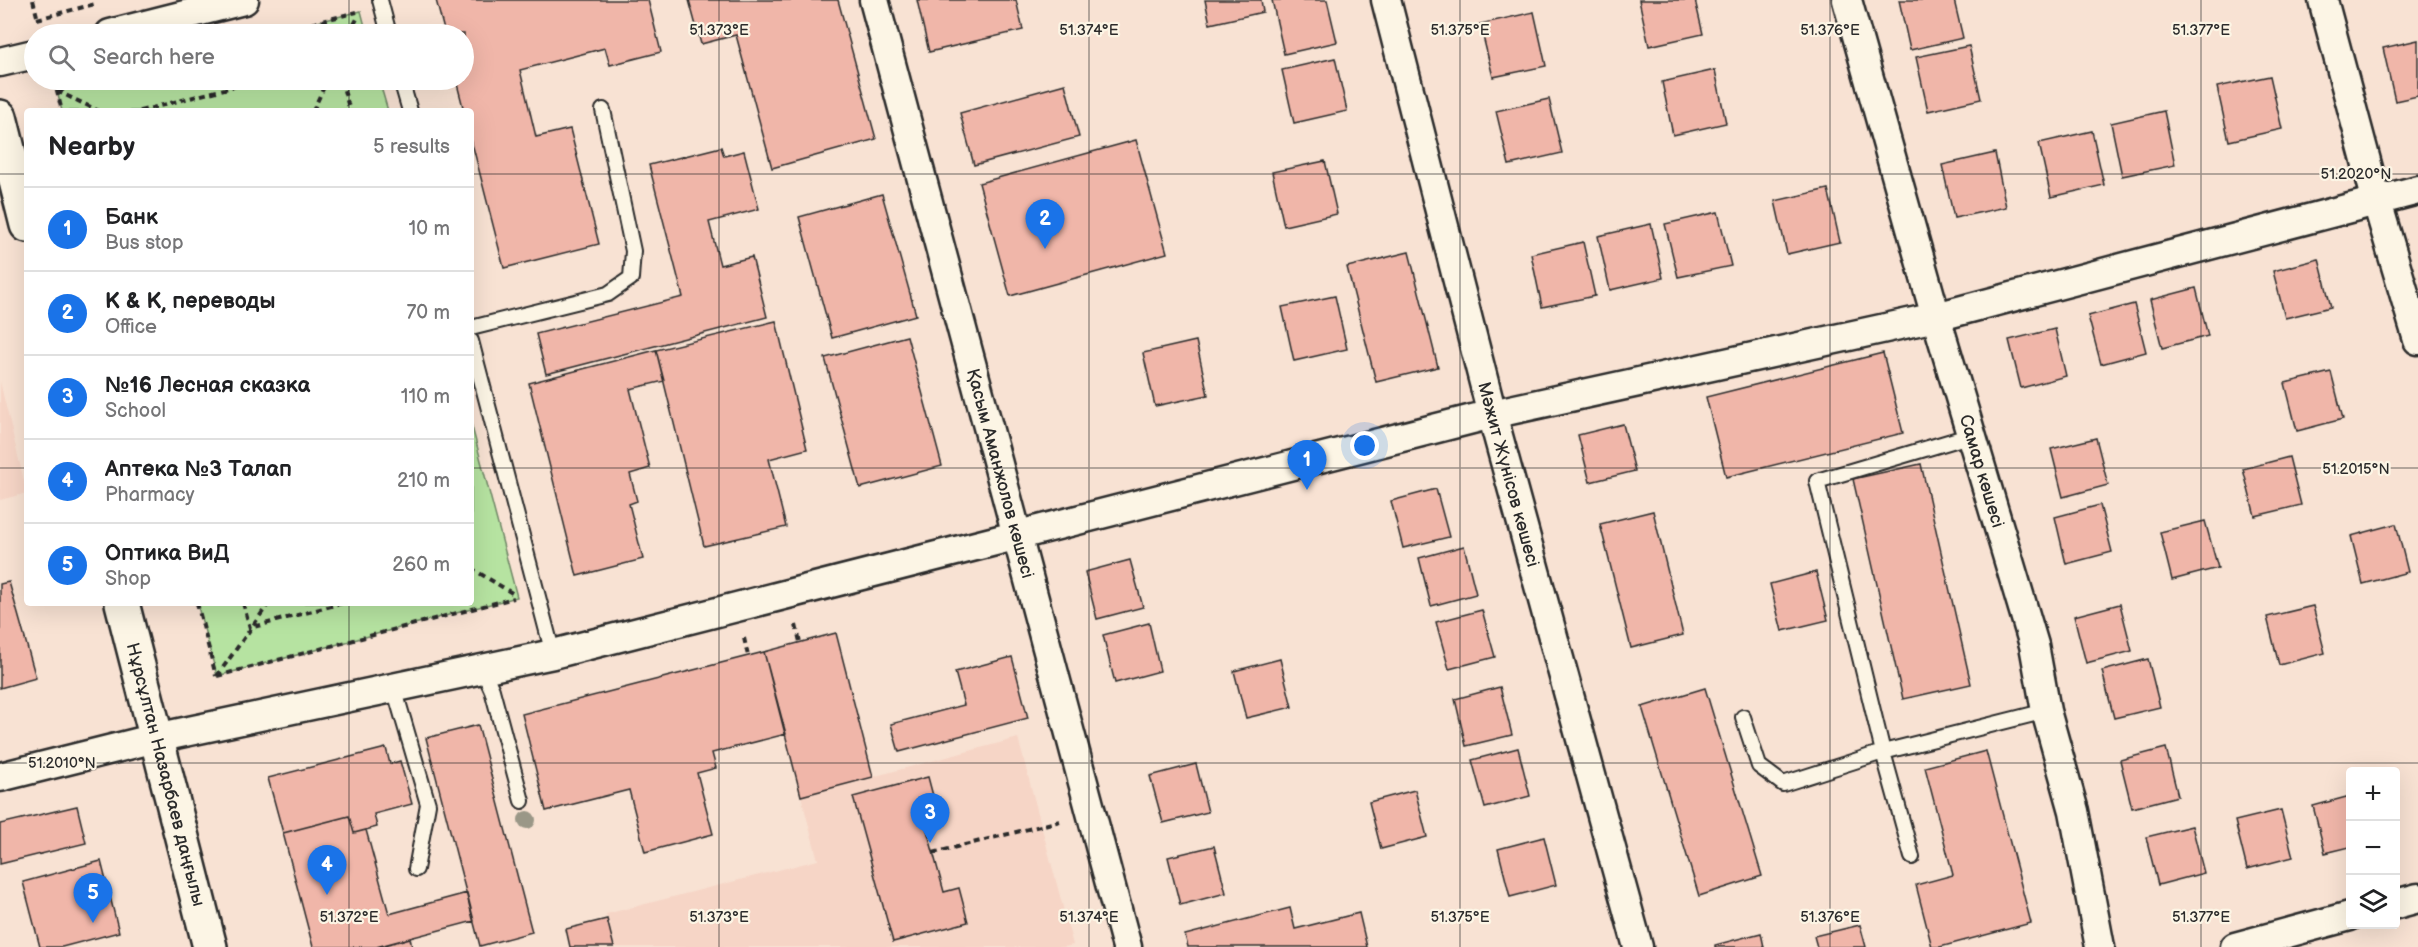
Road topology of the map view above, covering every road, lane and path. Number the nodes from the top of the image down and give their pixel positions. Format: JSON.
{"nodes":[{"id":1,"x":33,"y":0,"type":"edge"},
{"id":2,"x":243,"y":0,"type":"edge"},
{"id":3,"x":380,"y":0,"type":"edge"},
{"id":4,"x":874,"y":0,"type":"edge"},
{"id":5,"x":1386,"y":0,"type":"edge"},
{"id":6,"x":1847,"y":0,"type":"edge"},
{"id":7,"x":2323,"y":0,"type":"edge"},
{"id":8,"x":99,"y":3,"type":"dead end"},
{"id":9,"x":37,"y":19,"type":"junction"},
{"id":10,"x":37,"y":24,"type":"edge"},
{"id":11,"x":149,"y":24,"type":"edge"},
{"id":12,"x":310,"y":24,"type":"edge"},
{"id":13,"x":354,"y":24,"type":"edge"},
{"id":14,"x":386,"y":24,"type":"edge"},
{"id":15,"x":24,"y":48,"type":"edge"},
{"id":16,"x":0,"y":62,"type":"edge"},
{"id":17,"x":61,"y":90,"type":"edge"},
{"id":18,"x":221,"y":90,"type":"edge"},
{"id":19,"x":322,"y":90,"type":"edge"},
{"id":20,"x":344,"y":90,"type":"edge"},
{"id":21,"x":404,"y":90,"type":"edge"},
{"id":22,"x":57,"y":91,"type":"junction"},
{"id":23,"x":61,"y":108,"type":"edge"},
{"id":24,"x":93,"y":108,"type":"edge"},
{"id":25,"x":152,"y":108,"type":"edge"},
{"id":26,"x":314,"y":108,"type":"edge"},
{"id":27,"x":349,"y":108,"type":"edge"},
{"id":28,"x":409,"y":108,"type":"edge"},
{"id":29,"x":603,"y":110,"type":"dead end"},
{"id":30,"x":0,"y":117,"type":"edge"},
{"id":31,"x":2418,"y":190,"type":"edge"},
{"id":32,"x":2377,"y":202,"type":"junction"},
{"id":33,"x":24,"y":213,"type":"edge"},
{"id":34,"x":1936,"y":317,"type":"junction"},
{"id":35,"x":474,"y":327,"type":"edge"},
{"id":36,"x":2418,"y":340,"type":"edge"},
{"id":37,"x":474,"y":352,"type":"edge"},
{"id":38,"x":1492,"y":414,"type":"junction"},
{"id":39,"x":1972,"y":435,"type":"junction"},
{"id":40,"x":1017,"y":536,"type":"junction"},
{"id":41,"x":474,"y":569,"type":"edge"},
{"id":42,"x":123,"y":606,"type":"edge"},
{"id":43,"x":198,"y":606,"type":"edge"},
{"id":44,"x":244,"y":606,"type":"edge"},
{"id":45,"x":267,"y":606,"type":"edge"},
{"id":46,"x":330,"y":606,"type":"edge"},
{"id":47,"x":250,"y":627,"type":"junction"},
{"id":48,"x":553,"y":654,"type":"junction"},
{"id":49,"x":482,"y":668,"type":"junction"},
{"id":50,"x":217,"y":676,"type":"junction"},
{"id":51,"x":394,"y":688,"type":"junction"},
{"id":52,"x":2046,"y":711,"type":"junction"},
{"id":53,"x":1743,"y":717,"type":"dead end"},
{"id":54,"x":156,"y":738,"type":"junction"},
{"id":55,"x":1883,"y":753,"type":"junction"},
{"id":56,"x":0,"y":777,"type":"edge"},
{"id":57,"x":522,"y":801,"type":"dead end"},
{"id":58,"x":1042,"y":826,"type":"dead end"},
{"id":59,"x":933,"y":853,"type":"dead end"},
{"id":60,"x":1912,"y":857,"type":"dead end"},
{"id":61,"x":416,"y":869,"type":"dead end"},
{"id":62,"x":2418,"y":898,"type":"edge"},
{"id":63,"x":2400,"y":903,"type":"edge"},
{"id":64,"x":2346,"y":917,"type":"edge"},
{"id":65,"x":210,"y":947,"type":"edge"},
{"id":66,"x":1127,"y":947,"type":"edge"},
{"id":67,"x":1638,"y":947,"type":"edge"},
{"id":68,"x":2100,"y":947,"type":"edge"},
{"id":69,"x":2235,"y":947,"type":"edge"}],
"edges":[{"from":1,"to":9,"type":"path"},
{"from":2,"to":11,"type":"street"},
{"from":3,"to":14,"type":"lane"},
{"from":4,"to":40,"type":"street","name":"Қасым Аманжолов көшесі"},
{"from":5,"to":38,"type":"street","name":"Мәжит Жүнісов көшесі"},
{"from":6,"to":34,"type":"street","name":"Самар көшесі"},
{"from":7,"to":32,"type":"street"},
{"from":8,"to":9,"type":"path"},
{"from":9,"to":10,"type":"path"},
{"from":12,"to":13,"type":"path"},
{"from":15,"to":16,"type":"street"},
{"from":17,"to":22,"type":"path"},
{"from":18,"to":25,"type":"path"},
{"from":19,"to":26,"type":"path"},
{"from":20,"to":27,"type":"path"},
{"from":21,"to":28,"type":"lane"},
{"from":22,"to":23,"type":"path"},
{"from":22,"to":24,"type":"path"},
{"from":29,"to":35,"type":"lane"},
{"from":30,"to":33,"type":"main road"},
{"from":31,"to":32,"type":"street"},
{"from":32,"to":34,"type":"street"},
{"from":32,"to":36,"type":"street"},
{"from":34,"to":38,"type":"street"},
{"from":34,"to":39,"type":"street","name":"Самар көшесі"},
{"from":37,"to":48,"type":"lane"},
{"from":38,"to":40,"type":"street"},
{"from":38,"to":67,"type":"street","name":"Мәжит Жүнісов көшесі"},
{"from":39,"to":52,"type":"street","name":"Самар көшесі"},
{"from":39,"to":55,"type":"lane"},
{"from":40,"to":48,"type":"street"},
{"from":40,"to":66,"type":"street","name":"Қасым Аманжолов көшесі"},
{"from":41,"to":50,"type":"path"},
{"from":42,"to":54,"type":"main road","name":"Нұрсұлтан Назарбаев даңғылы"},
{"from":43,"to":50,"type":"path"},
{"from":44,"to":47,"type":"path"},
{"from":45,"to":47,"type":"path"},
{"from":46,"to":47,"type":"path"},
{"from":47,"to":50,"type":"path"},
{"from":48,"to":49,"type":"street"},
{"from":49,"to":51,"type":"street"},
{"from":49,"to":57,"type":"lane"},
{"from":51,"to":54,"type":"street"},
{"from":51,"to":61,"type":"lane"},
{"from":52,"to":55,"type":"lane"},
{"from":52,"to":68,"type":"street","name":"Самар көшесі"},
{"from":53,"to":55,"type":"lane"},
{"from":54,"to":56,"type":"street"},
{"from":54,"to":65,"type":"main road","name":"Нұрсұлтан Назарбаев даңғылы"},
{"from":55,"to":60,"type":"lane"},
{"from":58,"to":59,"type":"path"},
{"from":62,"to":63,"type":"street"},
{"from":64,"to":69,"type":"street"}]}
